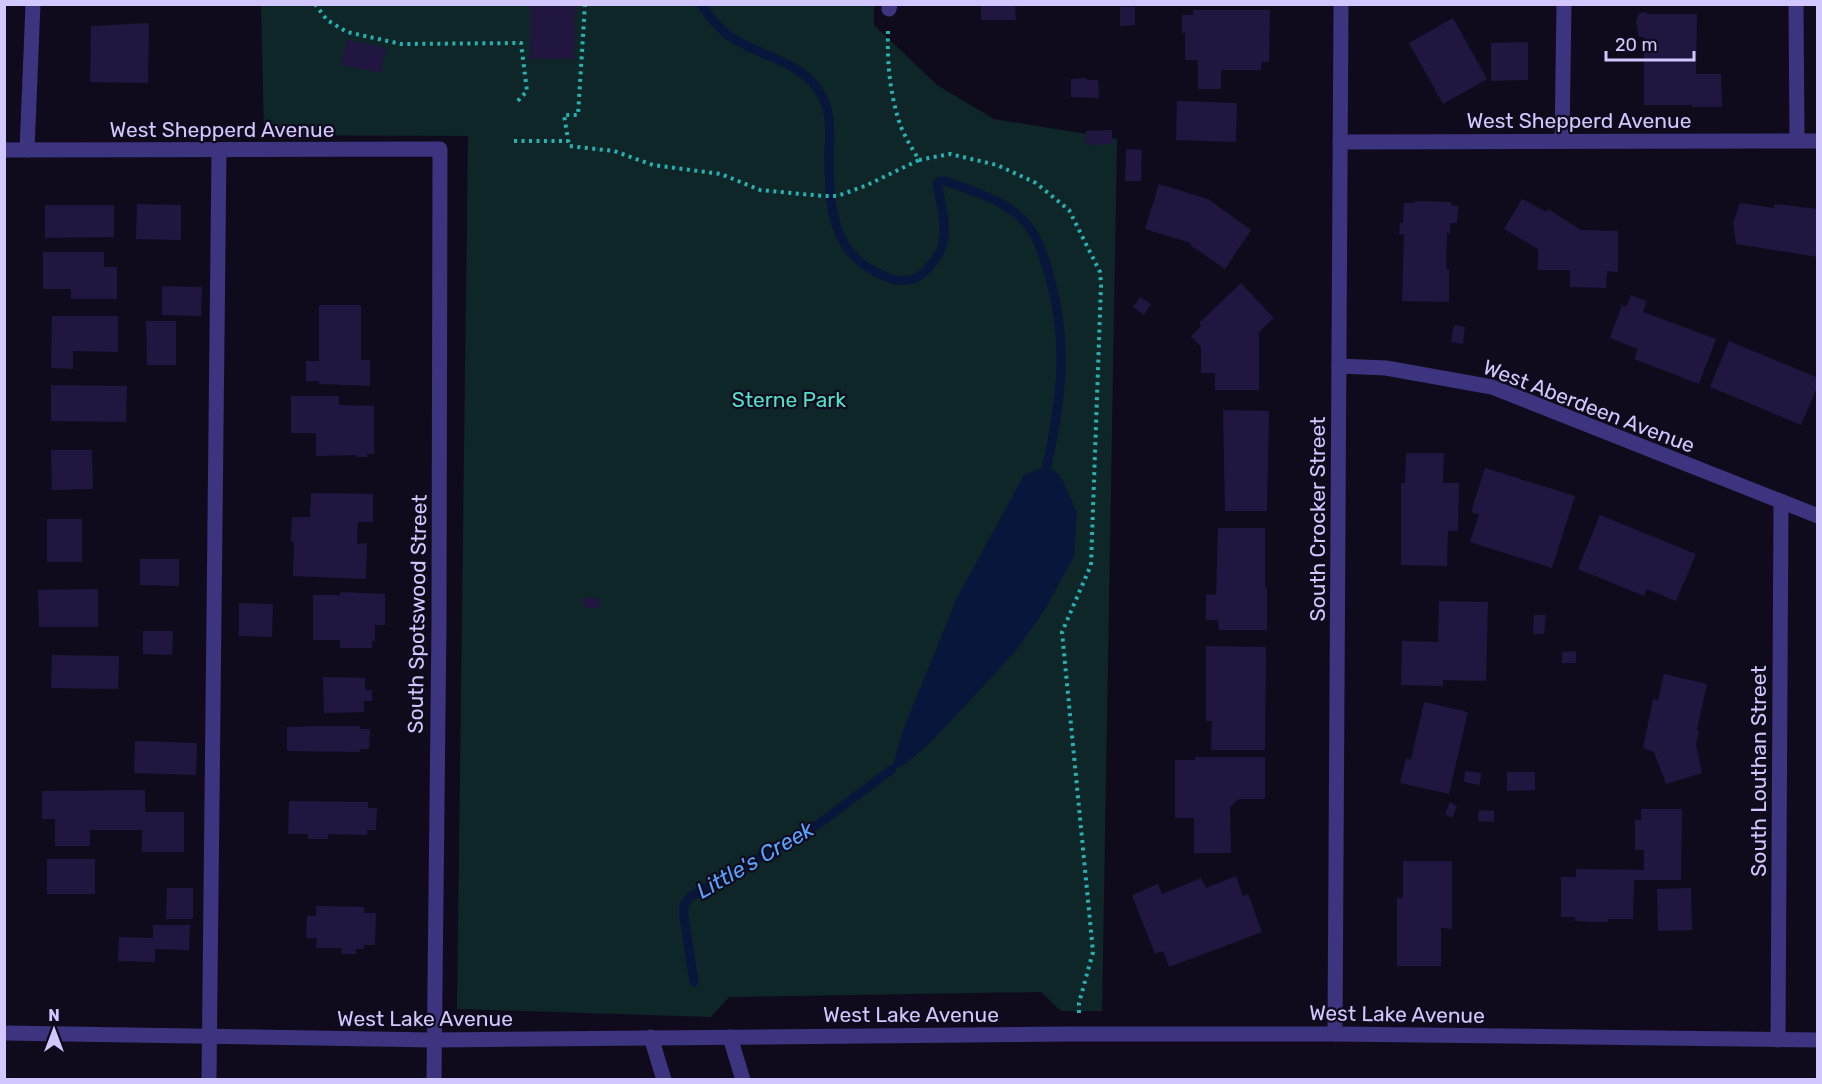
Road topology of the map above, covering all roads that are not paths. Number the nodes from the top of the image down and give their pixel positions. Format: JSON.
{"nodes":[{"id":1,"x":33,"y":4,"type":"edge"},
{"id":2,"x":1341,"y":4,"type":"edge"},
{"id":3,"x":1563,"y":4,"type":"edge"},
{"id":4,"x":1796,"y":4,"type":"edge"},
{"id":5,"x":1797,"y":140,"type":"junction"},
{"id":6,"x":1562,"y":141,"type":"junction"},
{"id":7,"x":1818,"y":141,"type":"edge"},
{"id":8,"x":1340,"y":142,"type":"junction"},
{"id":9,"x":440,"y":149,"type":"joint"},
{"id":10,"x":4,"y":150,"type":"edge"},
{"id":11,"x":27,"y":150,"type":"junction"},
{"id":12,"x":219,"y":150,"type":"junction"},
{"id":13,"x":1339,"y":366,"type":"junction"},
{"id":14,"x":1781,"y":502,"type":"junction"},
{"id":15,"x":1818,"y":516,"type":"edge"},
{"id":16,"x":4,"y":1033,"type":"edge"},
{"id":17,"x":1335,"y":1034,"type":"junction"},
{"id":18,"x":209,"y":1036,"type":"junction"},
{"id":19,"x":651,"y":1037,"type":"junction"},
{"id":20,"x":730,"y":1037,"type":"junction"},
{"id":21,"x":434,"y":1040,"type":"junction"},
{"id":22,"x":1778,"y":1040,"type":"junction"},
{"id":23,"x":1818,"y":1040,"type":"edge"},
{"id":24,"x":209,"y":1080,"type":"edge"},
{"id":25,"x":434,"y":1080,"type":"edge"},
{"id":26,"x":664,"y":1080,"type":"edge"},
{"id":27,"x":743,"y":1080,"type":"edge"}],
"edges":[{"from":1,"to":11,"type":"street"},
{"from":2,"to":8,"type":"street","name":"South Crocker Street"},
{"from":3,"to":6,"type":"street"},
{"from":4,"to":5,"type":"street"},
{"from":5,"to":6,"type":"street","name":"West Shepperd Avenue"},
{"from":5,"to":7,"type":"street","name":"West Shepperd Avenue"},
{"from":6,"to":8,"type":"street","name":"West Shepperd Avenue"},
{"from":8,"to":13,"type":"street","name":"South Crocker Street"},
{"from":9,"to":12,"type":"street","name":"West Shepperd Avenue"},
{"from":9,"to":21,"type":"street","name":"South Spotswood Street"},
{"from":10,"to":11,"type":"street","name":"West Shepperd Avenue"},
{"from":11,"to":12,"type":"street","name":"West Shepperd Avenue"},
{"from":12,"to":18,"type":"street"},
{"from":13,"to":14,"type":"street","name":"West Aberdeen Avenue"},
{"from":13,"to":17,"type":"street","name":"South Crocker Street"},
{"from":14,"to":15,"type":"street","name":"West Aberdeen Avenue"},
{"from":14,"to":22,"type":"street","name":"South Louthan Street"},
{"from":16,"to":18,"type":"street","name":"West Lake Avenue"},
{"from":17,"to":20,"type":"street","name":"West Lake Avenue"},
{"from":17,"to":22,"type":"street","name":"West Lake Avenue"},
{"from":18,"to":21,"type":"street","name":"West Lake Avenue"},
{"from":18,"to":24,"type":"street"},
{"from":19,"to":20,"type":"street","name":"West Lake Avenue"},
{"from":19,"to":21,"type":"street","name":"West Lake Avenue"},
{"from":19,"to":26,"type":"street"},
{"from":20,"to":27,"type":"street"},
{"from":21,"to":25,"type":"street","name":"South Spotswood Street"},
{"from":22,"to":23,"type":"street","name":"West Lake Avenue"}]}
